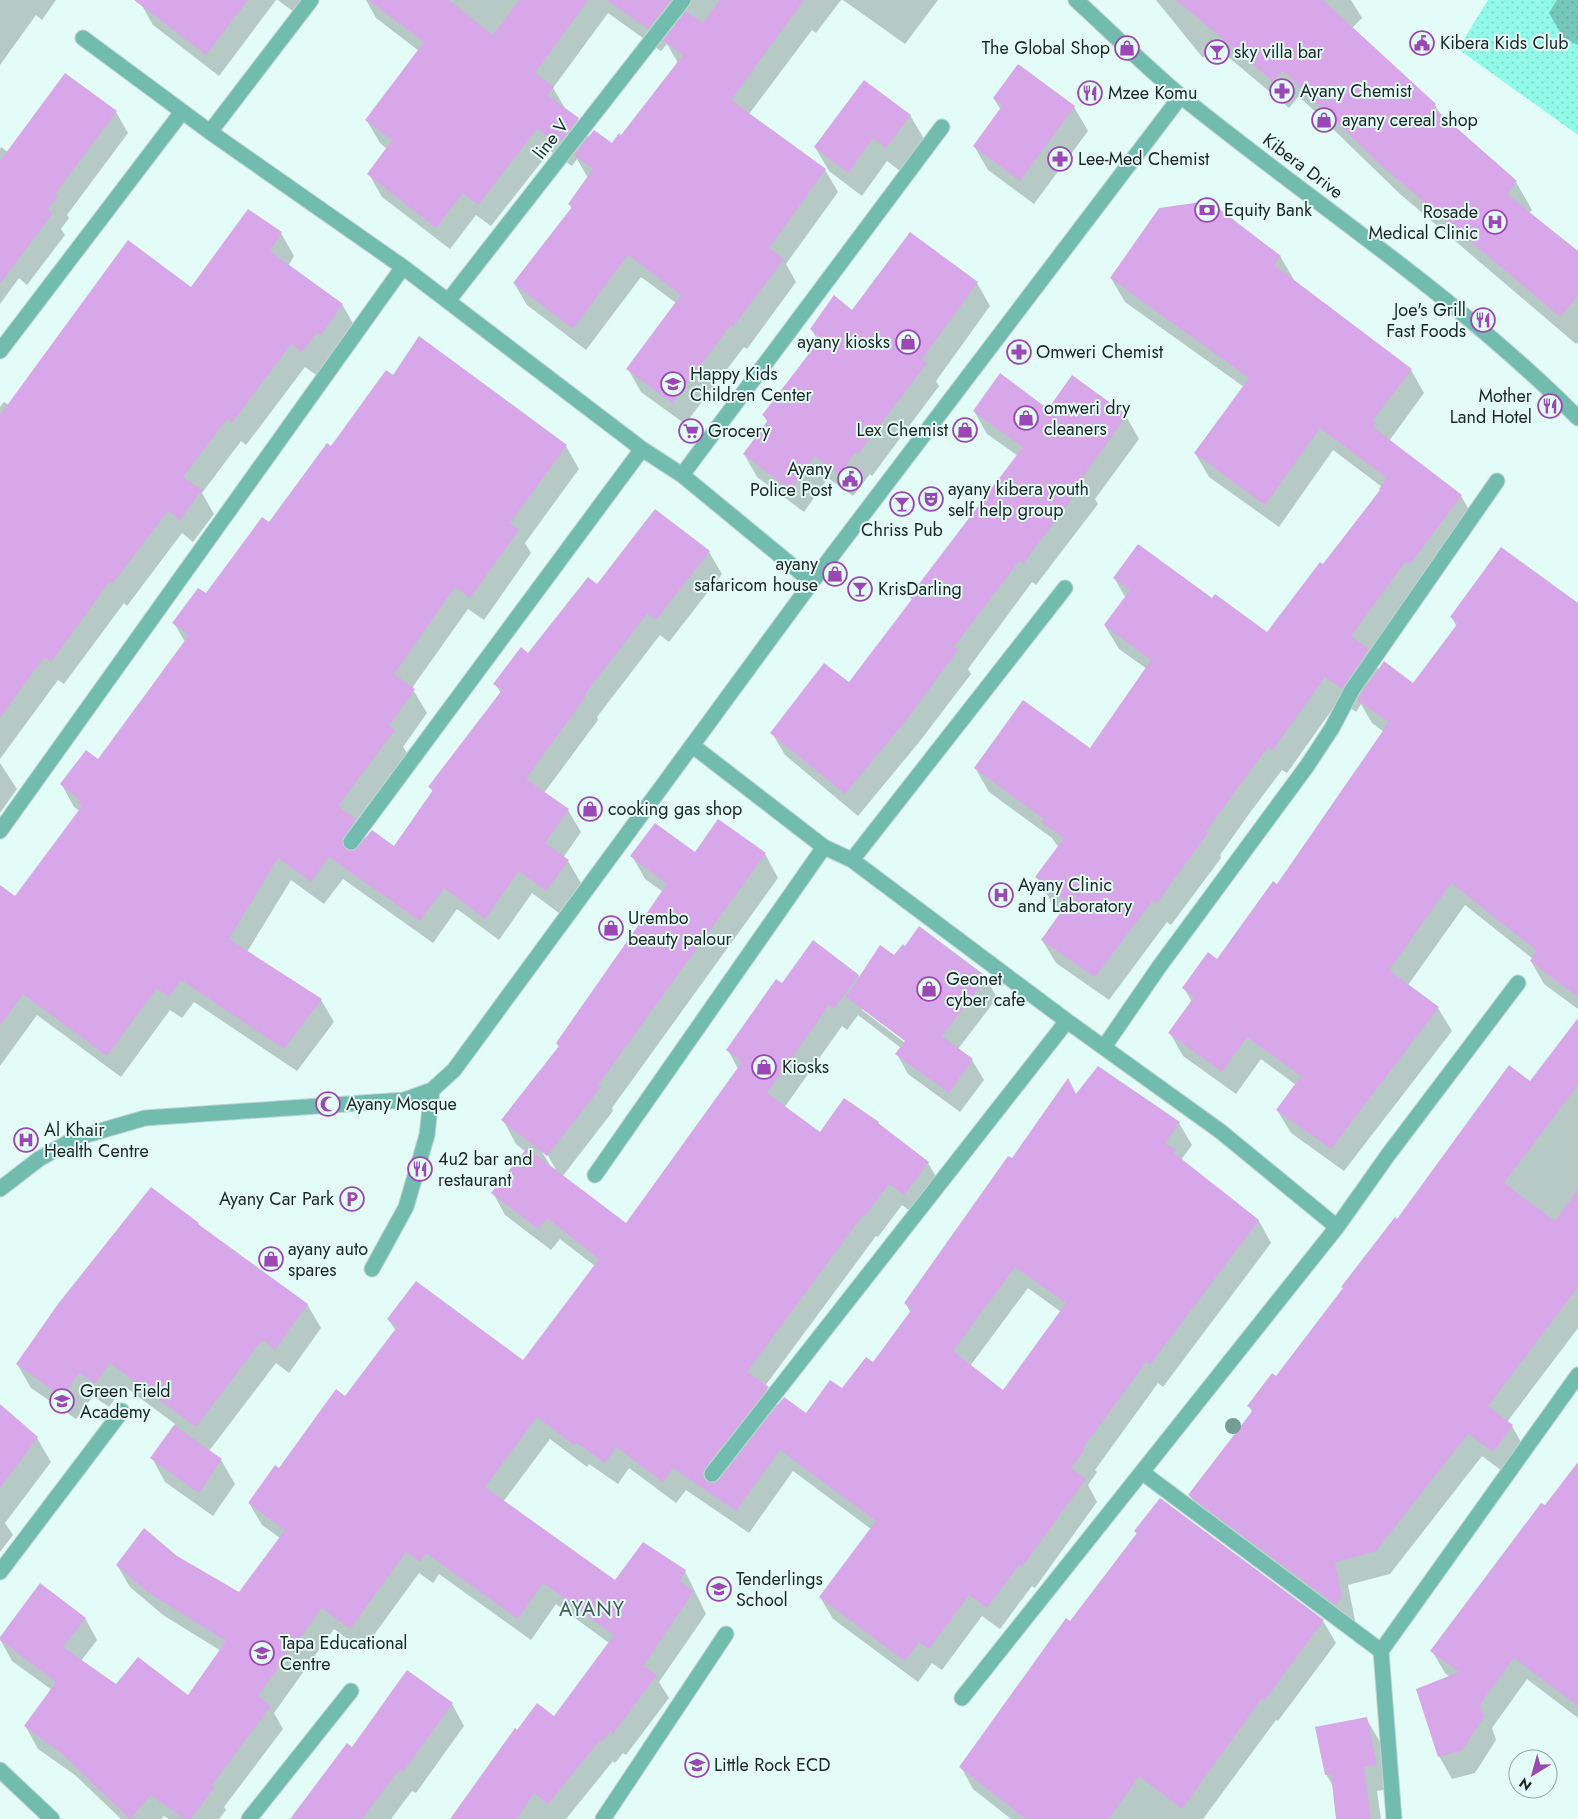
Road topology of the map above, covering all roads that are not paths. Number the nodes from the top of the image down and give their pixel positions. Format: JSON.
{"nodes":[{"id":1,"x":311,"y":0,"type":"edge"},
{"id":2,"x":683,"y":0,"type":"edge"},
{"id":3,"x":1076,"y":0,"type":"edge"},
{"id":4,"x":83,"y":38,"type":"dead end"},
{"id":5,"x":1181,"y":96,"type":"junction"},
{"id":6,"x":182,"y":112,"type":"junction"},
{"id":7,"x":942,"y":127,"type":"dead end"},
{"id":8,"x":210,"y":132,"type":"junction"},
{"id":9,"x":403,"y":267,"type":"junction"},
{"id":10,"x":448,"y":301,"type":"junction"},
{"id":11,"x":0,"y":351,"type":"edge"},
{"id":12,"x":1578,"y":418,"type":"edge"},
{"id":13,"x":642,"y":449,"type":"junction"},
{"id":14,"x":682,"y":475,"type":"junction"},
{"id":15,"x":1498,"y":481,"type":"dead end"},
{"id":16,"x":812,"y":582,"type":"junction"},
{"id":17,"x":1065,"y":588,"type":"dead end"},
{"id":18,"x":694,"y":746,"type":"junction"},
{"id":19,"x":0,"y":831,"type":"edge"},
{"id":20,"x":351,"y":842,"type":"dead end"},
{"id":21,"x":824,"y":847,"type":"junction"},
{"id":22,"x":852,"y":860,"type":"junction"},
{"id":23,"x":1518,"y":983,"type":"dead end"},
{"id":24,"x":1067,"y":1021,"type":"junction"},
{"id":25,"x":1104,"y":1047,"type":"junction"},
{"id":26,"x":432,"y":1090,"type":"junction"},
{"id":27,"x":595,"y":1175,"type":"dead end"},
{"id":28,"x":0,"y":1189,"type":"edge"},
{"id":29,"x":1338,"y":1227,"type":"junction"},
{"id":30,"x":372,"y":1269,"type":"dead end"},
{"id":31,"x":1578,"y":1375,"type":"edge"},
{"id":32,"x":122,"y":1411,"type":"dead end"},
{"id":33,"x":1143,"y":1473,"type":"junction"},
{"id":34,"x":712,"y":1474,"type":"dead end"},
{"id":35,"x":0,"y":1572,"type":"edge"},
{"id":36,"x":726,"y":1634,"type":"dead end"},
{"id":37,"x":1381,"y":1651,"type":"junction"},
{"id":38,"x":351,"y":1691,"type":"dead end"},
{"id":39,"x":962,"y":1698,"type":"dead end"},
{"id":40,"x":0,"y":1770,"type":"edge"},
{"id":41,"x":51,"y":1819,"type":"edge"},
{"id":42,"x":248,"y":1819,"type":"edge"},
{"id":43,"x":603,"y":1819,"type":"edge"},
{"id":44,"x":1394,"y":1819,"type":"edge"}],
"edges":[{"from":1,"to":8,"type":"street"},
{"from":2,"to":10,"type":"street","name":"line V"},
{"from":3,"to":5,"type":"street","name":"Kibera Drive"},
{"from":4,"to":6,"type":"street"},
{"from":5,"to":12,"type":"street","name":"Kibera Drive"},
{"from":5,"to":16,"type":"street"},
{"from":6,"to":8,"type":"street"},
{"from":6,"to":11,"type":"street"},
{"from":7,"to":14,"type":"street"},
{"from":8,"to":9,"type":"street"},
{"from":9,"to":10,"type":"street"},
{"from":9,"to":19,"type":"street"},
{"from":10,"to":13,"type":"street"},
{"from":13,"to":14,"type":"street"},
{"from":13,"to":20,"type":"street"},
{"from":14,"to":16,"type":"street"},
{"from":15,"to":25,"type":"street"},
{"from":16,"to":18,"type":"street"},
{"from":17,"to":22,"type":"street"},
{"from":18,"to":21,"type":"street"},
{"from":18,"to":26,"type":"street"},
{"from":21,"to":22,"type":"street"},
{"from":21,"to":27,"type":"street"},
{"from":22,"to":24,"type":"street"},
{"from":23,"to":29,"type":"street"},
{"from":24,"to":25,"type":"street"},
{"from":24,"to":34,"type":"street"},
{"from":25,"to":29,"type":"street"},
{"from":26,"to":28,"type":"street"},
{"from":26,"to":30,"type":"street"},
{"from":29,"to":33,"type":"street"},
{"from":31,"to":37,"type":"street"},
{"from":32,"to":35,"type":"street"},
{"from":33,"to":37,"type":"street"},
{"from":33,"to":39,"type":"street"},
{"from":36,"to":43,"type":"street"},
{"from":37,"to":44,"type":"street"},
{"from":38,"to":42,"type":"street"},
{"from":40,"to":41,"type":"street"}]}
